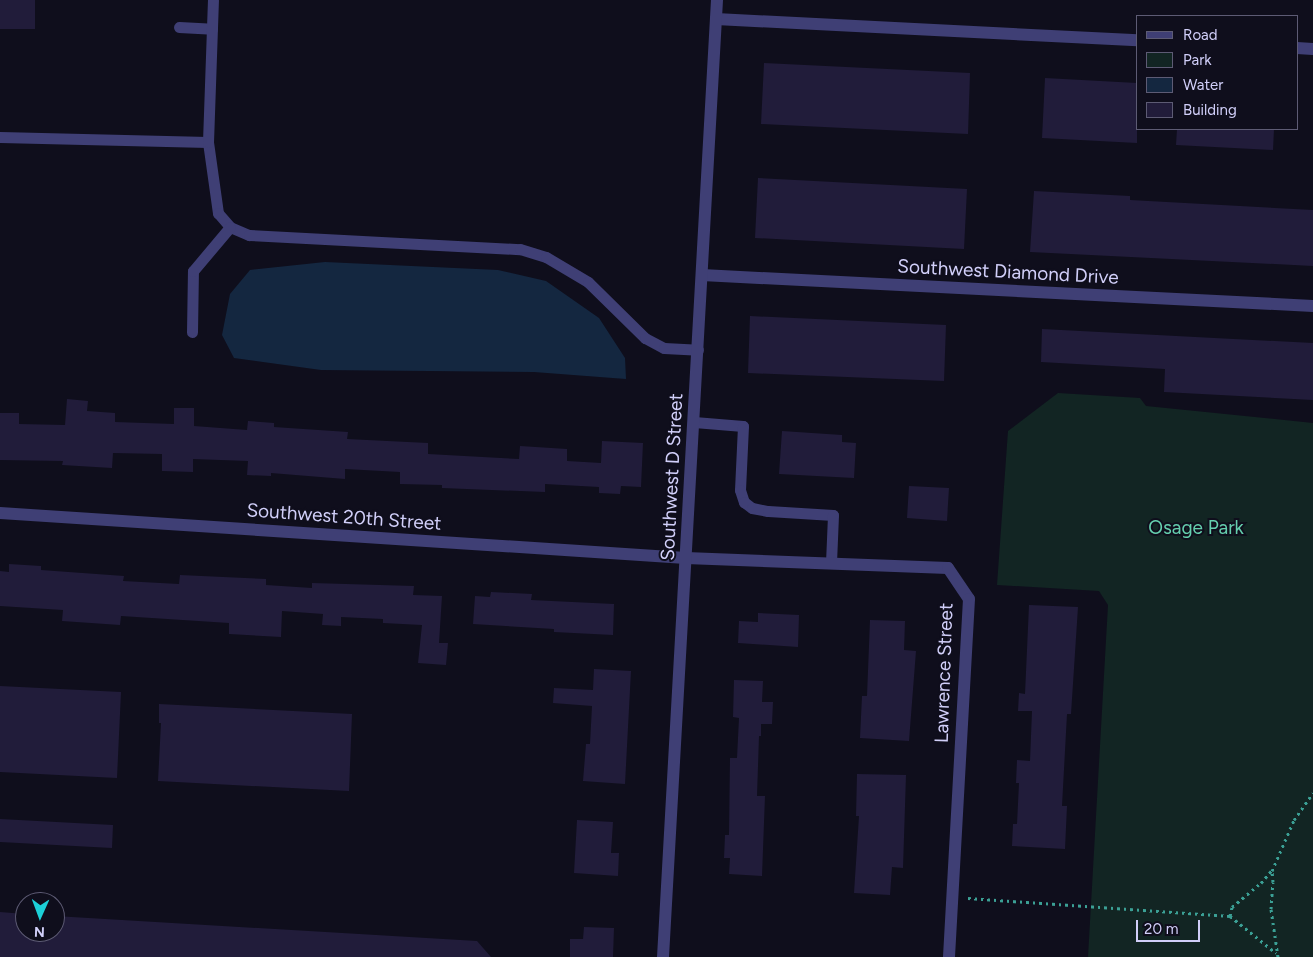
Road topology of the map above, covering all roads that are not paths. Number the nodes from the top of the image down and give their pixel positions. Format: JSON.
{"nodes":[{"id":1,"x":213,"y":0,"type":"edge"},
{"id":2,"x":716,"y":0,"type":"edge"},
{"id":3,"x":716,"y":19,"type":"junction"},
{"id":4,"x":179,"y":27,"type":"dead end"},
{"id":5,"x":212,"y":29,"type":"junction"},
{"id":6,"x":1136,"y":40,"type":"edge"},
{"id":7,"x":1298,"y":48,"type":"edge"},
{"id":8,"x":1313,"y":49,"type":"edge"},
{"id":9,"x":0,"y":137,"type":"edge"},
{"id":10,"x":208,"y":142,"type":"junction"},
{"id":11,"x":230,"y":227,"type":"junction"},
{"id":12,"x":702,"y":275,"type":"junction"},
{"id":13,"x":1313,"y":306,"type":"edge"},
{"id":14,"x":192,"y":332,"type":"dead end"},
{"id":15,"x":698,"y":350,"type":"junction"},
{"id":16,"x":694,"y":422,"type":"junction"},
{"id":17,"x":0,"y":513,"type":"edge"},
{"id":18,"x":686,"y":558,"type":"junction"},
{"id":19,"x":831,"y":563,"type":"junction"},
{"id":20,"x":663,"y":957,"type":"edge"},
{"id":21,"x":949,"y":957,"type":"edge"}],
"edges":[{"from":1,"to":5,"type":"lane"},
{"from":2,"to":3,"type":"street","name":"Southwest D Street"},
{"from":3,"to":6,"type":"street"},
{"from":3,"to":12,"type":"street","name":"Southwest D Street"},
{"from":4,"to":5,"type":"lane"},
{"from":5,"to":10,"type":"lane"},
{"from":7,"to":8,"type":"street"},
{"from":9,"to":10,"type":"lane"},
{"from":10,"to":11,"type":"lane"},
{"from":11,"to":14,"type":"lane"},
{"from":11,"to":15,"type":"lane"},
{"from":12,"to":13,"type":"street","name":"Southwest Diamond Drive"},
{"from":12,"to":15,"type":"street","name":"Southwest D Street"},
{"from":15,"to":16,"type":"street","name":"Southwest D Street"},
{"from":16,"to":18,"type":"street","name":"Southwest D Street"},
{"from":16,"to":19,"type":"lane"},
{"from":17,"to":18,"type":"street","name":"Southwest 20th Street"},
{"from":18,"to":19,"type":"street","name":"Lawrence Street"},
{"from":18,"to":20,"type":"street","name":"Southwest D Street"},
{"from":19,"to":21,"type":"street","name":"Lawrence Street"}]}
